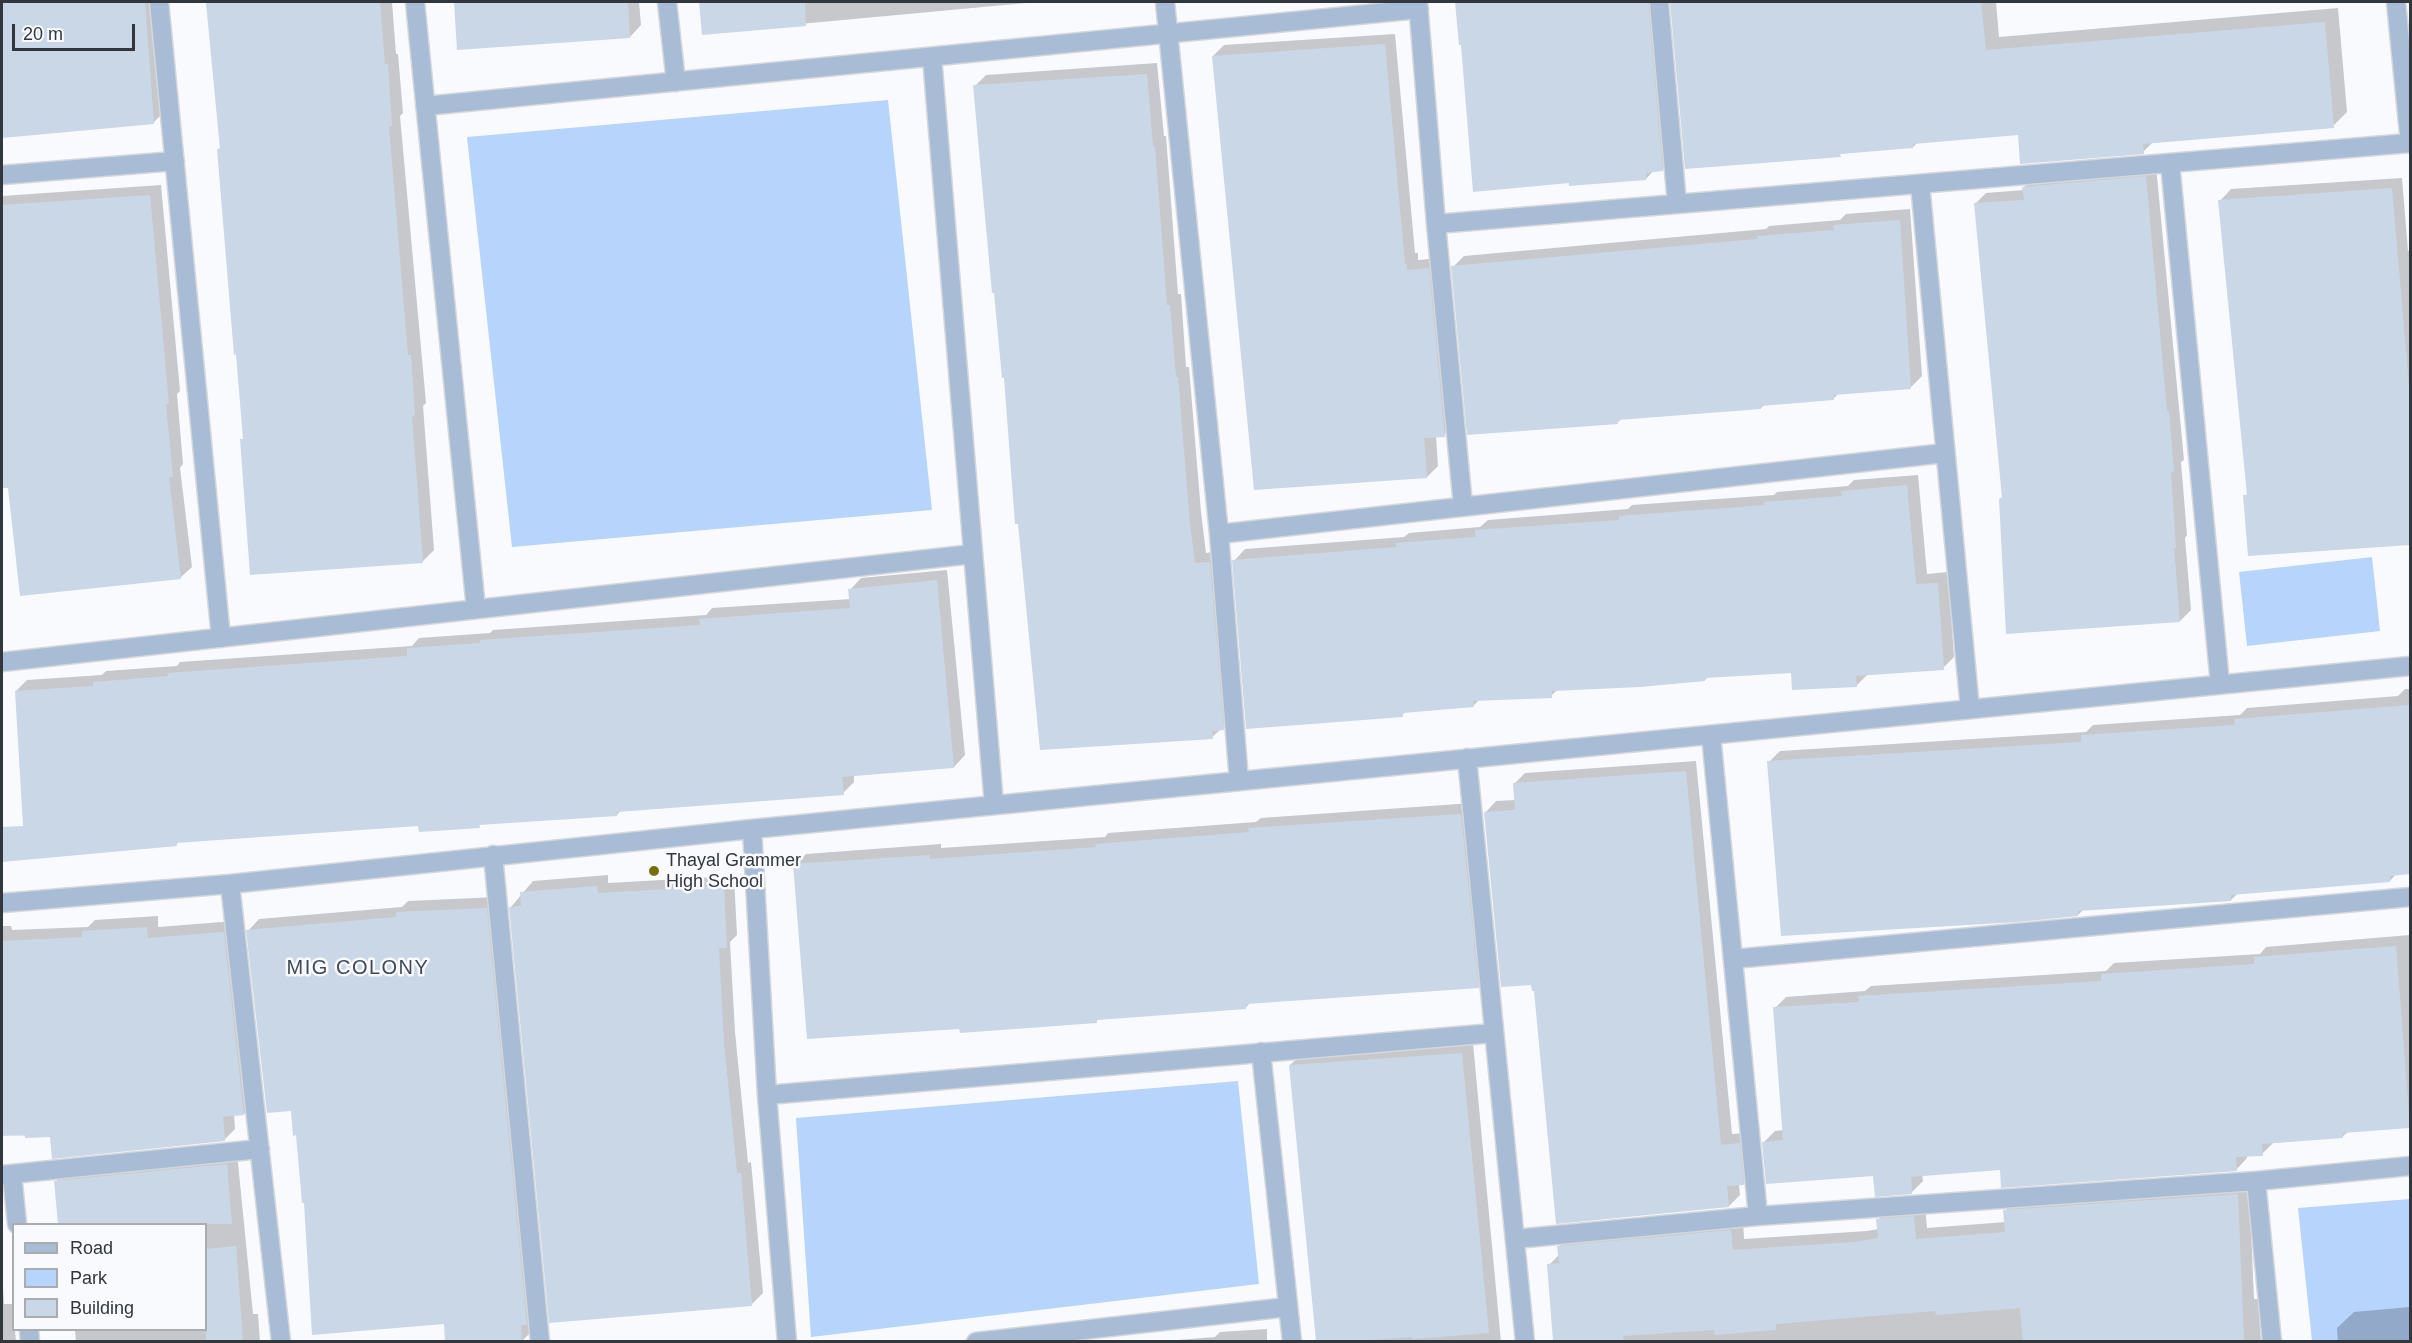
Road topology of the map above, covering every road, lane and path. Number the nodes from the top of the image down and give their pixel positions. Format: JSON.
{"nodes":[{"id":1,"x":159,"y":2,"type":"edge"},
{"id":2,"x":415,"y":2,"type":"edge"},
{"id":3,"x":667,"y":2,"type":"edge"},
{"id":4,"x":1165,"y":2,"type":"edge"},
{"id":5,"x":1659,"y":2,"type":"edge"},
{"id":6,"x":2396,"y":2,"type":"edge"},
{"id":7,"x":1419,"y":5,"type":"edge"},
{"id":8,"x":1169,"y":34,"type":"junction"},
{"id":9,"x":932,"y":57,"type":"junction"},
{"id":10,"x":676,"y":82,"type":"junction"},
{"id":11,"x":425,"y":106,"type":"junction"},
{"id":12,"x":2410,"y":143,"type":"edge"},
{"id":13,"x":175,"y":161,"type":"junction"},
{"id":14,"x":2170,"y":163,"type":"junction"},
{"id":15,"x":2,"y":175,"type":"edge"},
{"id":16,"x":1920,"y":184,"type":"junction"},
{"id":17,"x":1677,"y":204,"type":"junction"},
{"id":18,"x":1436,"y":224,"type":"junction"},
{"id":19,"x":1946,"y":453,"type":"junction"},
{"id":20,"x":1463,"y":506,"type":"junction"},
{"id":21,"x":1219,"y":534,"type":"junction"},
{"id":22,"x":974,"y":554,"type":"junction"},
{"id":23,"x":476,"y":609,"type":"junction"},
{"id":24,"x":221,"y":638,"type":"junction"},
{"id":25,"x":2,"y":662,"type":"edge"},
{"id":26,"x":2410,"y":666,"type":"edge"},
{"id":27,"x":2220,"y":684,"type":"junction"},
{"id":28,"x":1970,"y":709,"type":"junction"},
{"id":29,"x":1711,"y":735,"type":"junction"},
{"id":30,"x":1467,"y":759,"type":"junction"},
{"id":31,"x":1239,"y":781,"type":"junction"},
{"id":32,"x":994,"y":805,"type":"junction"},
{"id":33,"x":752,"y":829,"type":"junction"},
{"id":34,"x":493,"y":855,"type":"junction"},
{"id":35,"x":230,"y":884,"type":"junction"},
{"id":36,"x":2410,"y":897,"type":"edge"},
{"id":37,"x":2,"y":903,"type":"edge"},
{"id":38,"x":1733,"y":959,"type":"junction"},
{"id":39,"x":1494,"y":1033,"type":"junction"},
{"id":40,"x":1261,"y":1052,"type":"junction"},
{"id":41,"x":768,"y":1095,"type":"junction"},
{"id":42,"x":260,"y":1149,"type":"junction"},
{"id":43,"x":2410,"y":1166,"type":"edge"},
{"id":44,"x":7,"y":1174,"type":"edge"},
{"id":45,"x":2256,"y":1181,"type":"junction"},
{"id":46,"x":1758,"y":1216,"type":"junction"},
{"id":47,"x":17,"y":1223,"type":"edge"},
{"id":48,"x":1515,"y":1239,"type":"junction"},
{"id":49,"x":1288,"y":1307,"type":"junction"},
{"id":50,"x":1037,"y":1338,"type":"edge"},
{"id":51,"x":281,"y":1341,"type":"edge"},
{"id":52,"x":540,"y":1341,"type":"edge"},
{"id":53,"x":787,"y":1341,"type":"edge"},
{"id":54,"x":976,"y":1341,"type":"edge"},
{"id":55,"x":1292,"y":1341,"type":"edge"},
{"id":56,"x":1526,"y":1341,"type":"edge"},
{"id":57,"x":2272,"y":1341,"type":"edge"}],
"edges":[{"from":1,"to":13,"type":"street"},
{"from":2,"to":11,"type":"street"},
{"from":3,"to":10,"type":"street"},
{"from":4,"to":8,"type":"street"},
{"from":5,"to":17,"type":"street"},
{"from":6,"to":12,"type":"street"},
{"from":7,"to":8,"type":"street"},
{"from":7,"to":18,"type":"street"},
{"from":8,"to":9,"type":"street"},
{"from":8,"to":21,"type":"street"},
{"from":9,"to":10,"type":"street"},
{"from":9,"to":22,"type":"street"},
{"from":10,"to":11,"type":"street"},
{"from":11,"to":23,"type":"street"},
{"from":12,"to":14,"type":"street"},
{"from":13,"to":15,"type":"street"},
{"from":13,"to":24,"type":"street"},
{"from":14,"to":16,"type":"street"},
{"from":14,"to":27,"type":"street"},
{"from":16,"to":17,"type":"street"},
{"from":16,"to":19,"type":"street"},
{"from":17,"to":18,"type":"street"},
{"from":18,"to":20,"type":"street"},
{"from":19,"to":20,"type":"street"},
{"from":19,"to":28,"type":"street"},
{"from":20,"to":21,"type":"street"},
{"from":21,"to":31,"type":"street"},
{"from":22,"to":23,"type":"street"},
{"from":22,"to":32,"type":"street"},
{"from":23,"to":24,"type":"street"},
{"from":24,"to":25,"type":"street"},
{"from":26,"to":27,"type":"street"},
{"from":27,"to":28,"type":"street"},
{"from":28,"to":29,"type":"street"},
{"from":29,"to":30,"type":"street"},
{"from":29,"to":38,"type":"street"},
{"from":30,"to":31,"type":"street"},
{"from":30,"to":39,"type":"street"},
{"from":31,"to":32,"type":"street"},
{"from":32,"to":33,"type":"street"},
{"from":33,"to":34,"type":"street"},
{"from":33,"to":41,"type":"street"},
{"from":34,"to":35,"type":"street"},
{"from":34,"to":52,"type":"street"},
{"from":35,"to":37,"type":"street"},
{"from":35,"to":42,"type":"street"},
{"from":36,"to":38,"type":"street"},
{"from":38,"to":46,"type":"street"},
{"from":39,"to":40,"type":"street"},
{"from":39,"to":48,"type":"street"},
{"from":40,"to":41,"type":"street"},
{"from":40,"to":49,"type":"street"},
{"from":41,"to":53,"type":"street"},
{"from":42,"to":44,"type":"street"},
{"from":42,"to":51,"type":"street"},
{"from":43,"to":45,"type":"street"},
{"from":44,"to":47,"type":"street"},
{"from":45,"to":46,"type":"street"},
{"from":45,"to":57,"type":"street"},
{"from":46,"to":48,"type":"street"},
{"from":48,"to":56,"type":"street"},
{"from":49,"to":50,"type":"street"},
{"from":49,"to":55,"type":"street"},
{"from":50,"to":54,"type":"street"}]}
